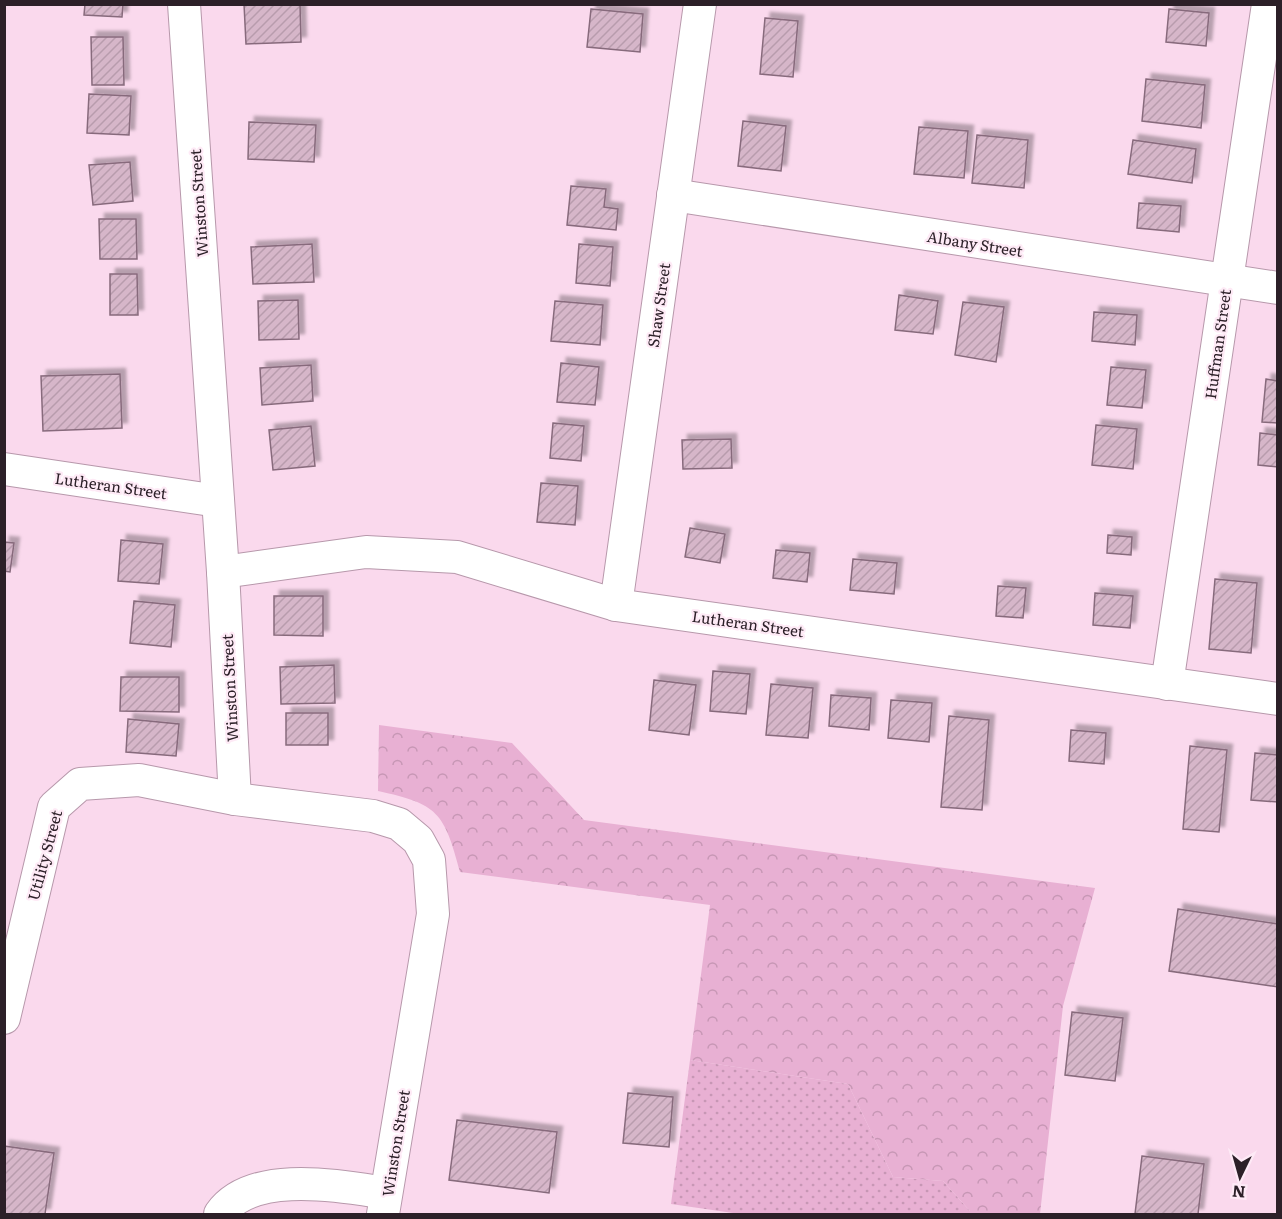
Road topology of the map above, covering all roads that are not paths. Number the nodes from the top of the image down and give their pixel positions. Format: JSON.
{"nodes":[{"id":1,"x":184,"y":4,"type":"edge"},
{"id":2,"x":700,"y":4,"type":"edge"},
{"id":3,"x":1268,"y":4,"type":"edge"},
{"id":4,"x":673,"y":195,"type":"junction"},
{"id":5,"x":1226,"y":280,"type":"junction"},
{"id":6,"x":1278,"y":288,"type":"edge"},
{"id":7,"x":4,"y":469,"type":"edge"},
{"id":8,"x":218,"y":501,"type":"junction"},
{"id":9,"x":223,"y":572,"type":"junction"},
{"id":10,"x":616,"y":605,"type":"junction"},
{"id":11,"x":1167,"y":684,"type":"junction"},
{"id":12,"x":1278,"y":699,"type":"edge"},
{"id":13,"x":234,"y":798,"type":"junction"},
{"id":14,"x":4,"y":1018,"type":"edge"},
{"id":15,"x":384,"y":1204,"type":"edge"},
{"id":16,"x":220,"y":1215,"type":"edge"}],
"edges":[{"from":1,"to":8,"type":"street","name":"Winston Street"},
{"from":2,"to":4,"type":"street","name":"Shaw Street"},
{"from":3,"to":5,"type":"street","name":"Huffman Street"},
{"from":4,"to":5,"type":"street","name":"Albany Street"},
{"from":4,"to":10,"type":"street","name":"Shaw Street"},
{"from":5,"to":6,"type":"street","name":"Albany Street"},
{"from":5,"to":11,"type":"street","name":"Huffman Street"},
{"from":7,"to":8,"type":"street","name":"Lutheran Street"},
{"from":8,"to":9,"type":"street","name":"Winston Street"},
{"from":9,"to":10,"type":"street","name":"Lutheran Street"},
{"from":9,"to":13,"type":"street","name":"Winston Street"},
{"from":10,"to":11,"type":"street","name":"Lutheran Street"},
{"from":11,"to":12,"type":"street","name":"Lutheran Street"},
{"from":13,"to":14,"type":"street","name":"Utility Street"},
{"from":13,"to":15,"type":"street","name":"Winston Street"},
{"from":15,"to":16,"type":"street"}]}
